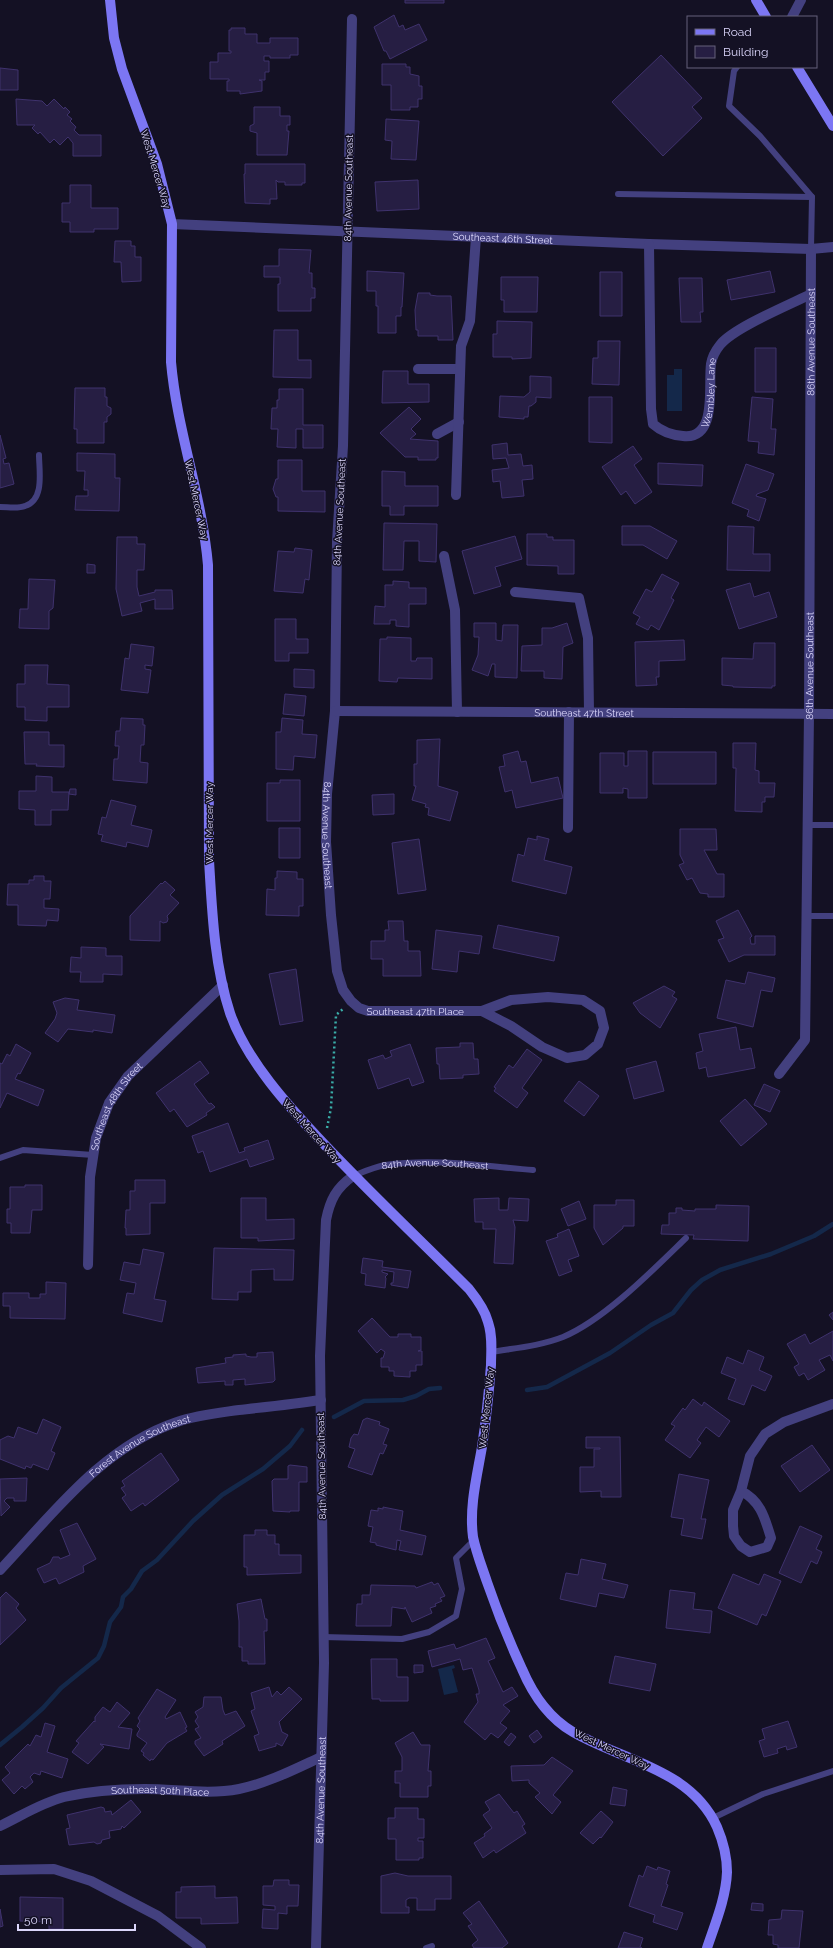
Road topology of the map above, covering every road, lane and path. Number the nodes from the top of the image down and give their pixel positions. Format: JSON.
{"nodes":[{"id":1,"x":110,"y":0,"type":"edge"},
{"id":2,"x":756,"y":0,"type":"edge"},
{"id":3,"x":801,"y":0,"type":"edge"},
{"id":4,"x":765,"y":16,"type":"edge"},
{"id":5,"x":793,"y":16,"type":"edge"},
{"id":6,"x":352,"y":19,"type":"dead end"},
{"id":7,"x":736,"y":68,"type":"edge"},
{"id":8,"x":798,"y":68,"type":"edge"},
{"id":9,"x":833,"y":126,"type":"edge"},
{"id":10,"x":618,"y":194,"type":"dead end"},
{"id":11,"x":812,"y":198,"type":"junction"},
{"id":12,"x":172,"y":224,"type":"junction"},
{"id":13,"x":347,"y":232,"type":"junction"},
{"id":14,"x":476,"y":237,"type":"junction"},
{"id":15,"x":649,"y":244,"type":"junction"},
{"id":16,"x":833,"y":247,"type":"edge"},
{"id":17,"x":811,"y":248,"type":"junction"},
{"id":18,"x":810,"y":294,"type":"junction"},
{"id":19,"x":460,"y":368,"type":"junction"},
{"id":20,"x":418,"y":369,"type":"dead end"},
{"id":21,"x":459,"y":422,"type":"junction"},
{"id":22,"x":436,"y":434,"type":"dead end"},
{"id":23,"x":39,"y":455,"type":"dead end"},
{"id":24,"x":456,"y":495,"type":"dead end"},
{"id":25,"x":0,"y":507,"type":"edge"},
{"id":26,"x":444,"y":556,"type":"dead end"},
{"id":27,"x":515,"y":592,"type":"dead end"},
{"id":28,"x":335,"y":711,"type":"junction"},
{"id":29,"x":457,"y":712,"type":"junction"},
{"id":30,"x":569,"y":712,"type":"junction"},
{"id":31,"x":589,"y":712,"type":"junction"},
{"id":32,"x":810,"y":714,"type":"junction"},
{"id":33,"x":833,"y":714,"type":"edge"},
{"id":34,"x":808,"y":825,"type":"junction"},
{"id":35,"x":833,"y":825,"type":"edge"},
{"id":36,"x":568,"y":828,"type":"dead end"},
{"id":37,"x":807,"y":916,"type":"junction"},
{"id":38,"x":833,"y":916,"type":"edge"},
{"id":39,"x":223,"y":985,"type":"junction"},
{"id":40,"x":350,"y":1001,"type":"joint"},
{"id":41,"x":482,"y":1011,"type":"junction"},
{"id":42,"x":336,"y":1015,"type":"dead end"},
{"id":43,"x":780,"y":1074,"type":"dead end"},
{"id":44,"x":327,"y":1125,"type":"dead end"},
{"id":45,"x":93,"y":1155,"type":"junction"},
{"id":46,"x":0,"y":1158,"type":"edge"},
{"id":47,"x":533,"y":1170,"type":"dead end"},
{"id":48,"x":353,"y":1176,"type":"junction"},
{"id":49,"x":686,"y":1238,"type":"dead end"},
{"id":50,"x":88,"y":1265,"type":"dead end"},
{"id":51,"x":491,"y":1352,"type":"junction"},
{"id":52,"x":321,"y":1400,"type":"junction"},
{"id":53,"x":833,"y":1404,"type":"edge"},
{"id":54,"x":741,"y":1491,"type":"junction"},
{"id":55,"x":474,"y":1540,"type":"junction"},
{"id":56,"x":0,"y":1570,"type":"edge"},
{"id":57,"x":323,"y":1637,"type":"junction"},
{"id":58,"x":321,"y":1757,"type":"junction"},
{"id":59,"x":833,"y":1770,"type":"edge"},
{"id":60,"x":713,"y":1818,"type":"junction"},
{"id":61,"x":0,"y":1826,"type":"edge"},
{"id":62,"x":0,"y":1870,"type":"edge"},
{"id":63,"x":201,"y":1948,"type":"edge"},
{"id":64,"x":318,"y":1948,"type":"edge"},
{"id":65,"x":707,"y":1948,"type":"edge"}],
"edges":[{"from":1,"to":12,"type":"street","name":"West Mercer Way"},
{"from":2,"to":4,"type":"street"},
{"from":3,"to":5,"type":"street"},
{"from":6,"to":13,"type":"street","name":"84th Avenue Southeast"},
{"from":7,"to":11,"type":"lane"},
{"from":8,"to":9,"type":"street"},
{"from":10,"to":11,"type":"lane"},
{"from":11,"to":17,"type":"lane"},
{"from":12,"to":13,"type":"street","name":"Southeast 46th Street"},
{"from":12,"to":39,"type":"street","name":"West Mercer Way"},
{"from":13,"to":14,"type":"street","name":"Southeast 46th Street"},
{"from":13,"to":28,"type":"street","name":"84th Avenue Southeast"},
{"from":14,"to":15,"type":"street","name":"Southeast 46th Street"},
{"from":14,"to":19,"type":"street"},
{"from":15,"to":17,"type":"street","name":"Southeast 46th Street"},
{"from":15,"to":18,"type":"street","name":"Wembley Lane"},
{"from":16,"to":17,"type":"street","name":"Southeast 46th Street"},
{"from":17,"to":18,"type":"street","name":"86th Avenue Southeast"},
{"from":18,"to":32,"type":"street","name":"86th Avenue Southeast"},
{"from":19,"to":20,"type":"street"},
{"from":19,"to":21,"type":"street"},
{"from":21,"to":22,"type":"street"},
{"from":21,"to":24,"type":"street"},
{"from":23,"to":25,"type":"lane"},
{"from":26,"to":29,"type":"street"},
{"from":27,"to":31,"type":"street"},
{"from":28,"to":29,"type":"street","name":"Southeast 47th Street"},
{"from":28,"to":40,"type":"street","name":"84th Avenue Southeast"},
{"from":29,"to":30,"type":"street","name":"Southeast 47th Street"},
{"from":30,"to":31,"type":"street","name":"Southeast 47th Street"},
{"from":30,"to":36,"type":"street"},
{"from":31,"to":32,"type":"street","name":"Southeast 47th Street"},
{"from":32,"to":33,"type":"street","name":"Southeast 47th Street"},
{"from":32,"to":34,"type":"street","name":"86th Avenue Southeast"},
{"from":34,"to":35,"type":"lane"},
{"from":34,"to":37,"type":"street","name":"86th Avenue Southeast"},
{"from":37,"to":38,"type":"lane"},
{"from":37,"to":43,"type":"street","name":"86th Avenue Southeast"},
{"from":39,"to":45,"type":"street","name":"Southeast 48th Street"},
{"from":39,"to":48,"type":"street","name":"West Mercer Way"},
{"from":40,"to":41,"type":"street","name":"Southeast 47th Place"},
{"from":41,"to":41,"type":"street","name":"Southeast 47th Place"},
{"from":42,"to":44,"type":"path"},
{"from":45,"to":46,"type":"lane"},
{"from":45,"to":50,"type":"street","name":"Southeast 48th Street"},
{"from":47,"to":48,"type":"lane","name":"84th Avenue Southeast"},
{"from":48,"to":51,"type":"street","name":"West Mercer Way"},
{"from":48,"to":52,"type":"street","name":"84th Avenue Southeast"},
{"from":49,"to":51,"type":"lane"},
{"from":51,"to":55,"type":"street","name":"West Mercer Way"},
{"from":52,"to":56,"type":"street","name":"Forest Avenue Southeast"},
{"from":52,"to":57,"type":"street","name":"84th Avenue Southeast"},
{"from":53,"to":54,"type":"street"},
{"from":54,"to":54,"type":"street"},
{"from":55,"to":57,"type":"lane"},
{"from":55,"to":60,"type":"street","name":"West Mercer Way"},
{"from":57,"to":58,"type":"street","name":"84th Avenue Southeast"},
{"from":58,"to":61,"type":"street","name":"Southeast 50th Place"},
{"from":58,"to":64,"type":"street","name":"84th Avenue Southeast"},
{"from":59,"to":60,"type":"lane"},
{"from":60,"to":65,"type":"street","name":"West Mercer Way"},
{"from":62,"to":63,"type":"street"}]}
